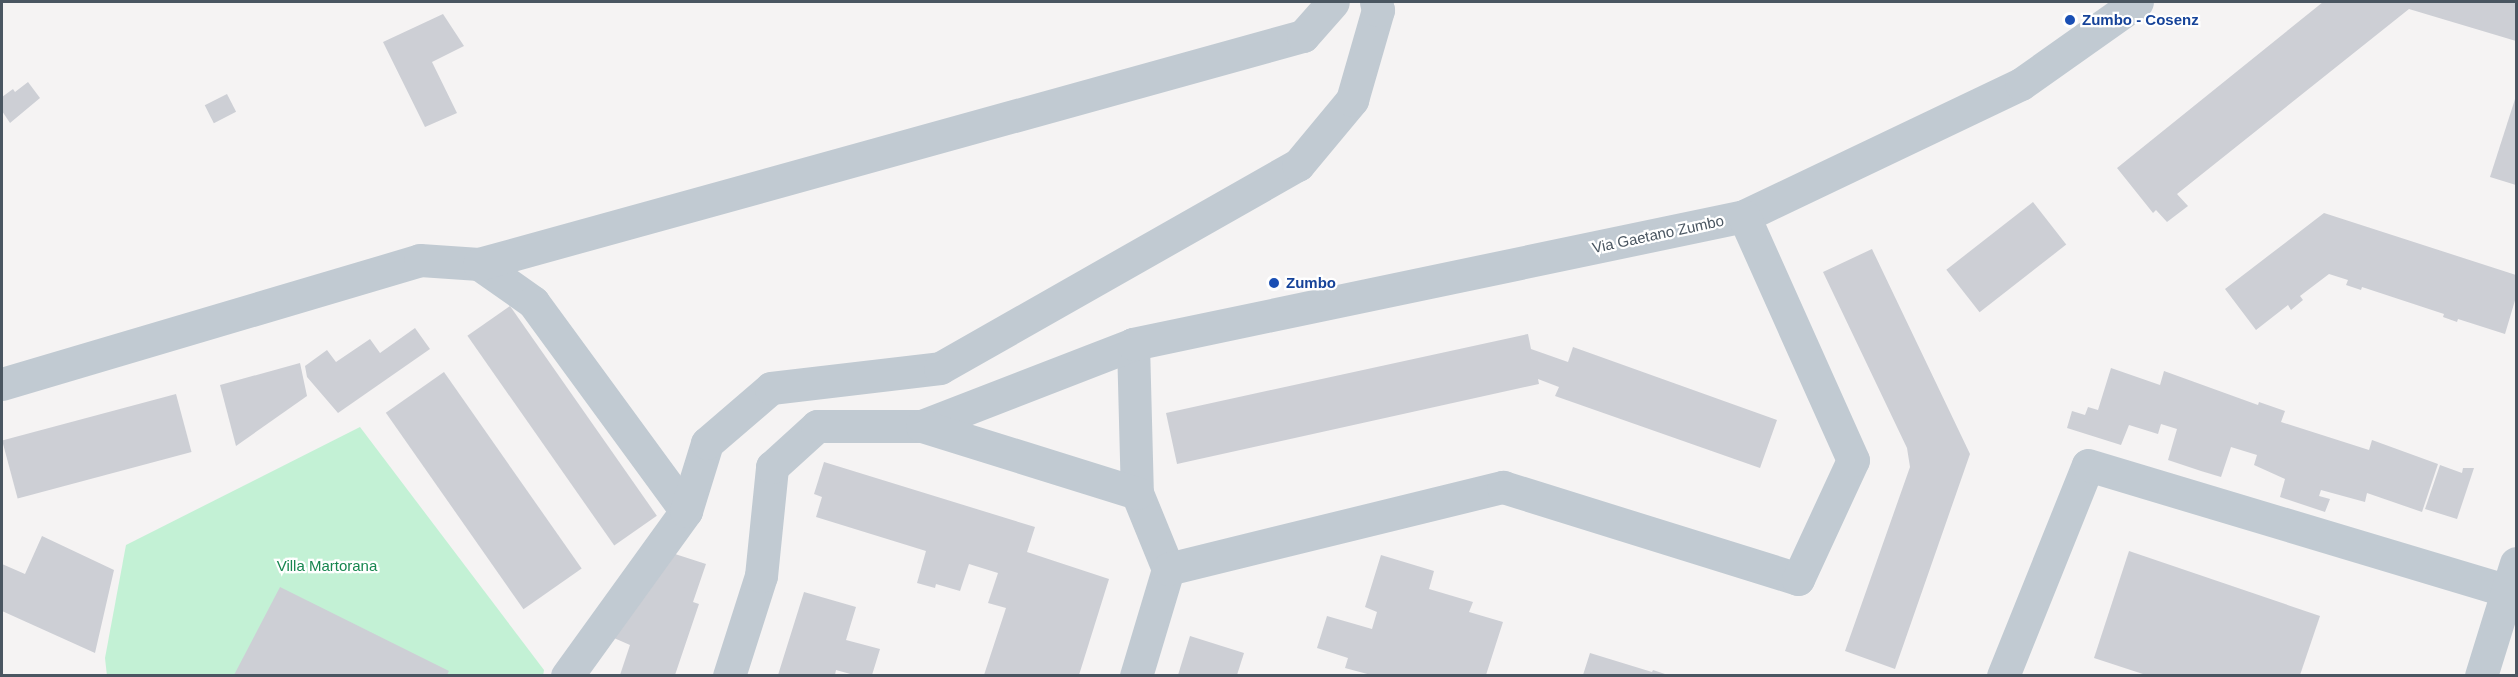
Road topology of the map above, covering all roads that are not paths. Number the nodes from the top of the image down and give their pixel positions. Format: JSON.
{"nodes":[{"id":1,"x":1333,"y":2,"type":"edge"},
{"id":2,"x":1376,"y":2,"type":"edge"},
{"id":3,"x":2137,"y":2,"type":"edge"},
{"id":4,"x":1744,"y":216,"type":"junction"},
{"id":5,"x":479,"y":264,"type":"junction"},
{"id":6,"x":1133,"y":344,"type":"junction"},
{"id":7,"x":2,"y":384,"type":"edge"},
{"id":8,"x":922,"y":426,"type":"junction"},
{"id":9,"x":1137,"y":493,"type":"junction"},
{"id":10,"x":686,"y":511,"type":"junction"},
{"id":11,"x":1168,"y":569,"type":"junction"},
{"id":12,"x":2512,"y":577,"type":"edge"},
{"id":13,"x":567,"y":675,"type":"edge"},
{"id":14,"x":729,"y":675,"type":"edge"},
{"id":15,"x":1136,"y":675,"type":"edge"},
{"id":16,"x":2003,"y":675,"type":"edge"},
{"id":17,"x":2481,"y":675,"type":"edge"}],
"edges":[{"from":1,"to":5,"type":"street"},
{"from":2,"to":10,"type":"street"},
{"from":3,"to":4,"type":"street","name":"Via Gaetano Zumbo"},
{"from":4,"to":6,"type":"street","name":"Via Gaetano Zumbo"},
{"from":4,"to":11,"type":"street"},
{"from":5,"to":7,"type":"street"},
{"from":5,"to":10,"type":"street"},
{"from":6,"to":8,"type":"street","name":"Via Gaetano Zumbo"},
{"from":6,"to":9,"type":"street"},
{"from":8,"to":9,"type":"street"},
{"from":8,"to":14,"type":"street"},
{"from":9,"to":11,"type":"street"},
{"from":10,"to":13,"type":"street"},
{"from":11,"to":15,"type":"street"},
{"from":12,"to":16,"type":"street"},
{"from":12,"to":17,"type":"street"}]}
